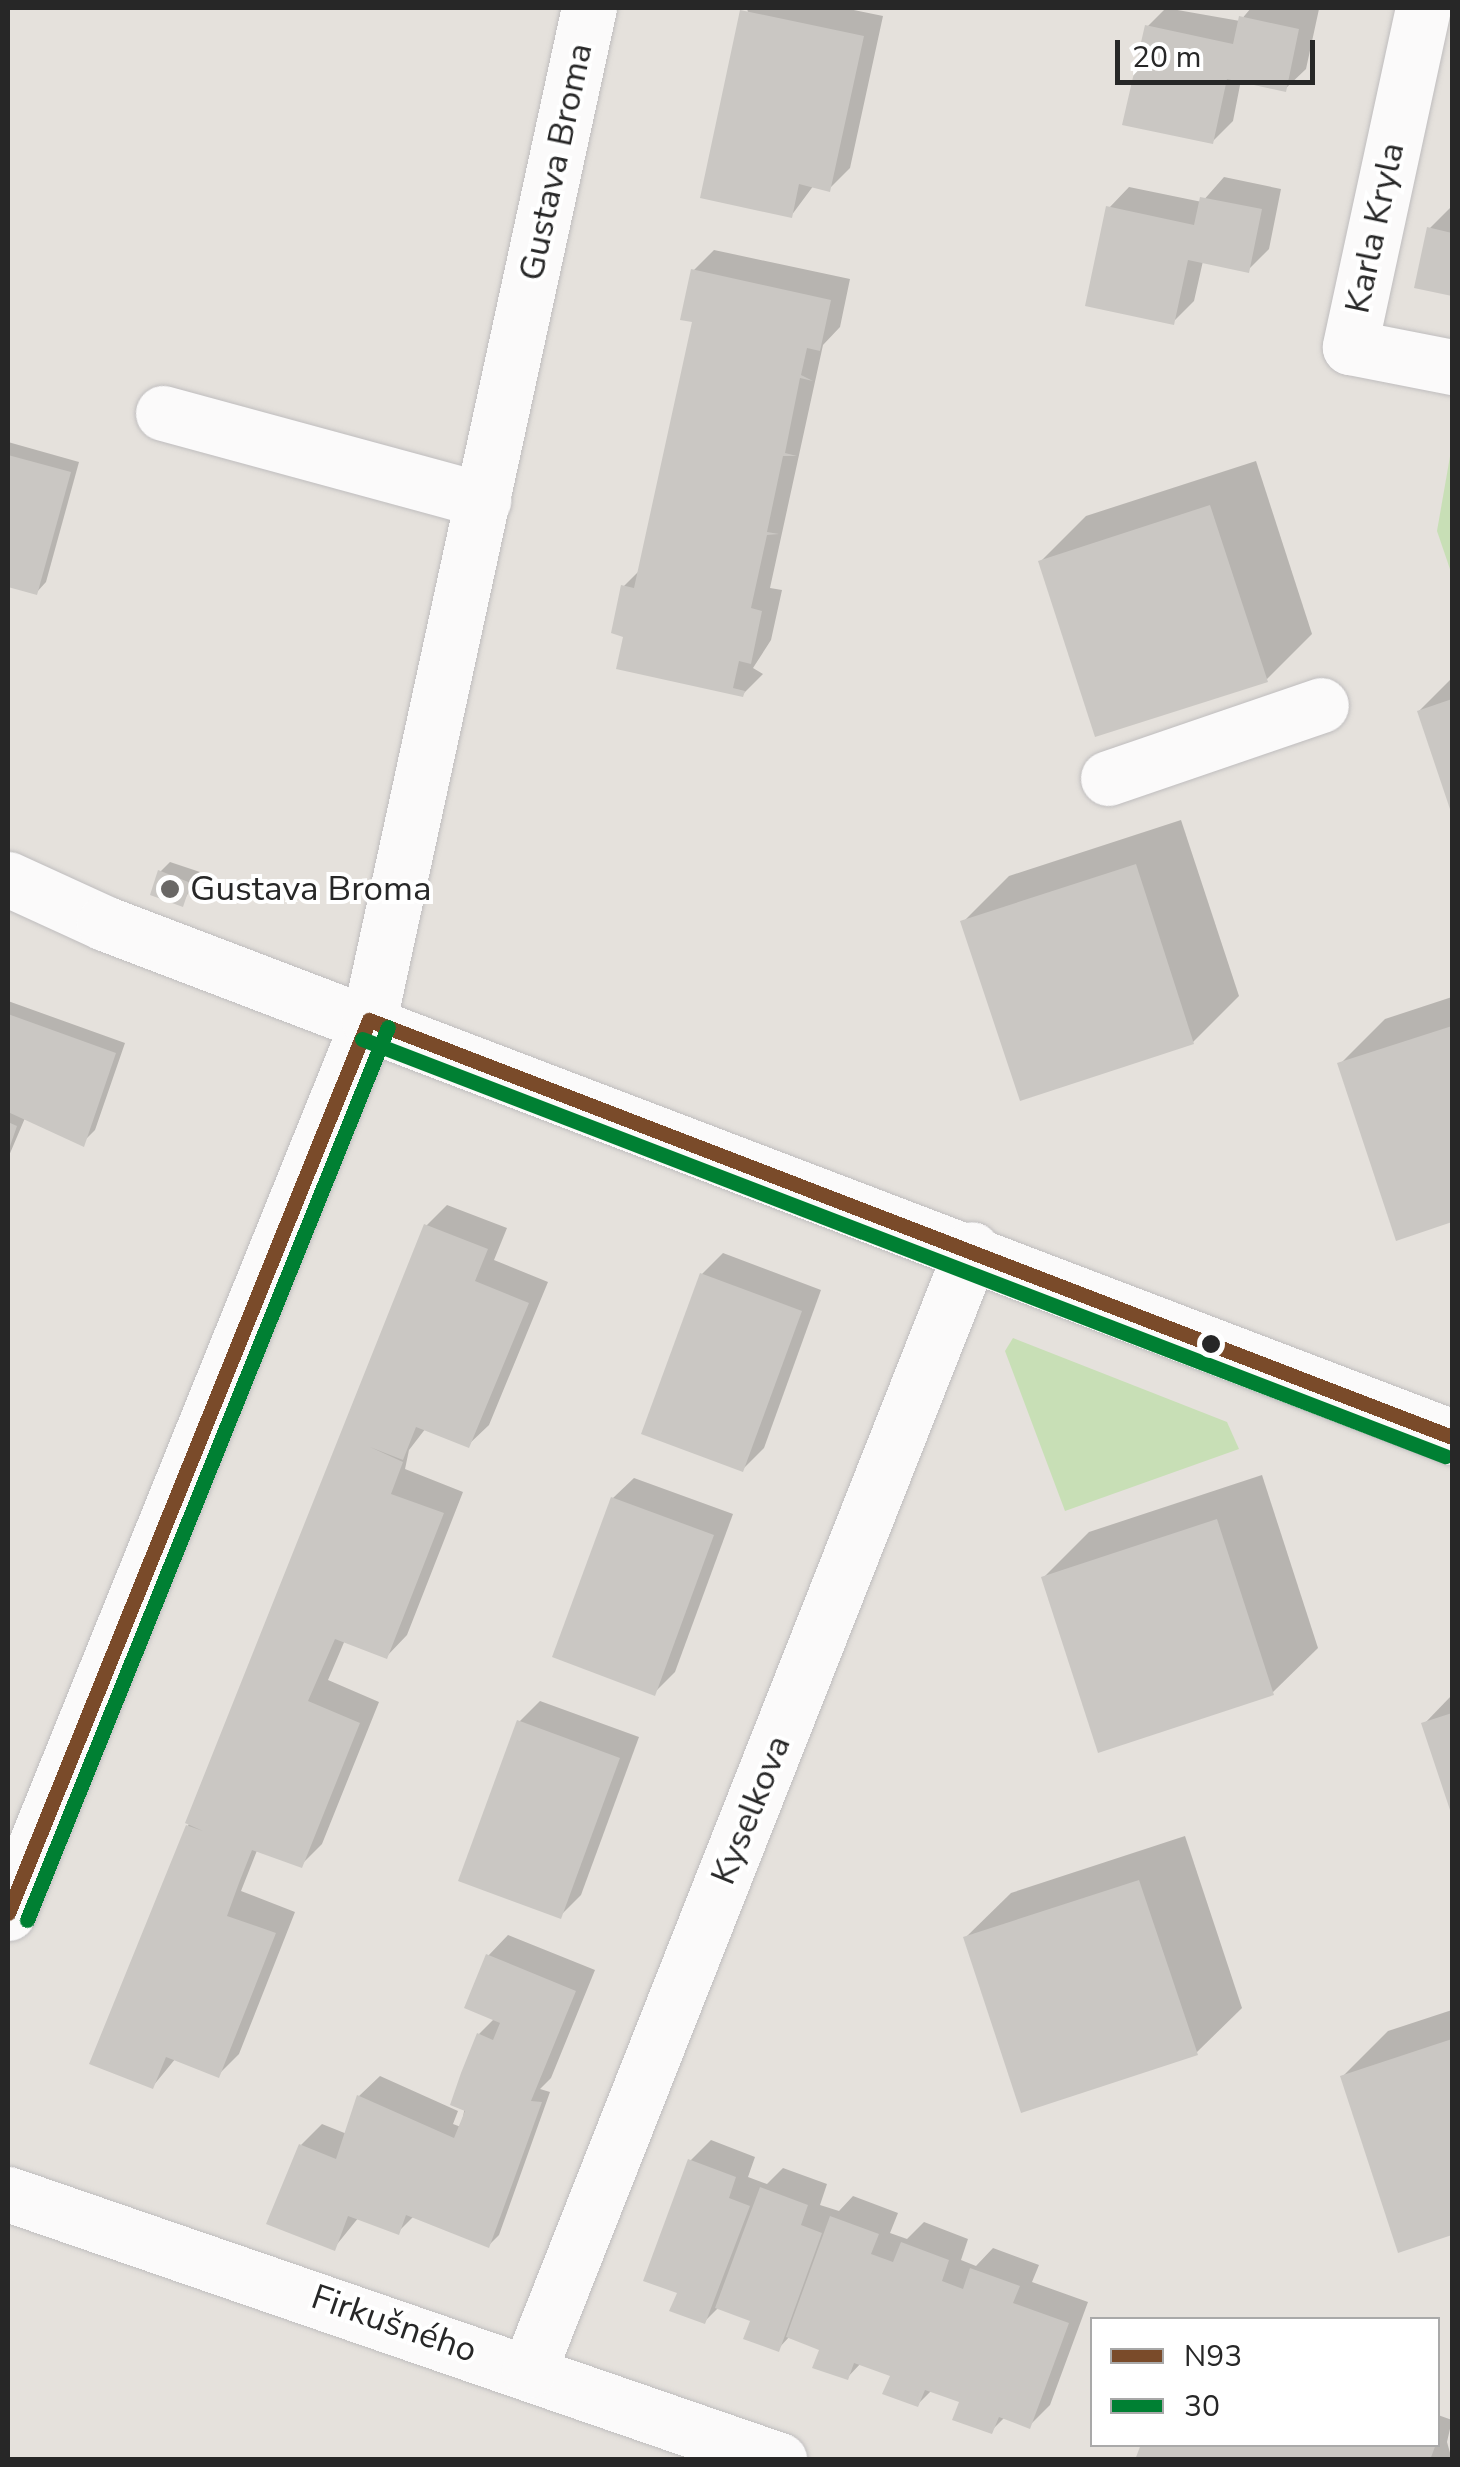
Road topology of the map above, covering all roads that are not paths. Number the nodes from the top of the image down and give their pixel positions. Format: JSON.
{"nodes":[{"id":1,"x":589,"y":8,"type":"edge"},
{"id":2,"x":1423,"y":8,"type":"edge"},
{"id":3,"x":1452,"y":367,"type":"edge"},
{"id":4,"x":163,"y":413,"type":"dead end"},
{"id":5,"x":482,"y":500,"type":"junction"},
{"id":6,"x":1321,"y":705,"type":"dead end"},
{"id":7,"x":1108,"y":778,"type":"dead end"},
{"id":8,"x":8,"y":879,"type":"edge"},
{"id":9,"x":370,"y":1020,"type":"junction"},
{"id":10,"x":972,"y":1250,"type":"junction"},
{"id":11,"x":1452,"y":1438,"type":"edge"},
{"id":12,"x":8,"y":1914,"type":"edge"},
{"id":13,"x":8,"y":2194,"type":"edge"},
{"id":14,"x":529,"y":2370,"type":"junction"},
{"id":15,"x":779,"y":2460,"type":"edge"}],
"edges":[{"from":1,"to":5,"type":"street","name":"Gustava Broma"},
{"from":2,"to":3,"type":"street","name":"Karla Kryla"},
{"from":4,"to":5,"type":"street"},
{"from":5,"to":9,"type":"street","name":"Gustava Broma"},
{"from":6,"to":7,"type":"street"},
{"from":8,"to":9,"type":"street"},
{"from":9,"to":10,"type":"street"},
{"from":9,"to":12,"type":"street","name":"Gustava Broma"},
{"from":10,"to":11,"type":"street"},
{"from":10,"to":14,"type":"street","name":"Kyselkova"},
{"from":13,"to":14,"type":"street","name":"Firkušného"},
{"from":14,"to":15,"type":"street","name":"Firkušného"}]}
